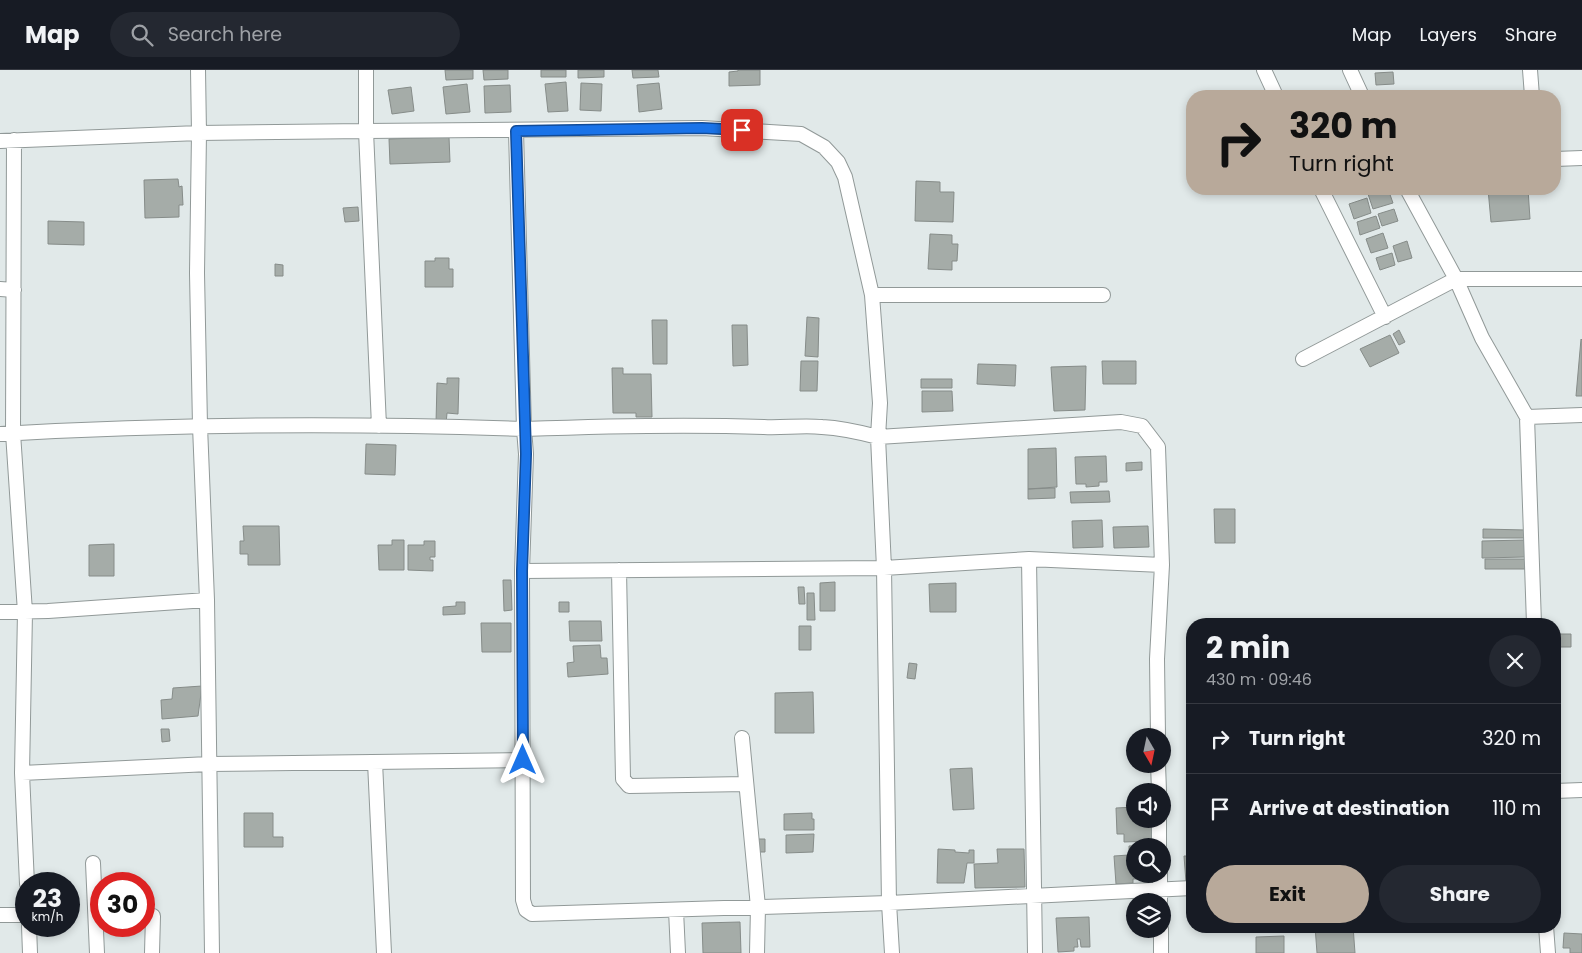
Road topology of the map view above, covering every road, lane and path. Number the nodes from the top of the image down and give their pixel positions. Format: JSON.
{"nodes":[{"id":1,"x":198,"y":70,"type":"edge"},
{"id":2,"x":366,"y":70,"type":"edge"},
{"id":3,"x":1264,"y":70,"type":"edge"},
{"id":4,"x":1350,"y":70,"type":"edge"},
{"id":5,"x":1530,"y":70,"type":"edge"},
{"id":6,"x":1273,"y":90,"type":"edge"},
{"id":7,"x":1359,"y":90,"type":"edge"},
{"id":8,"x":1532,"y":90,"type":"edge"},
{"id":9,"x":516,"y":131,"type":"junction"},
{"id":10,"x":366,"y":132,"type":"junction"},
{"id":11,"x":199,"y":133,"type":"junction"},
{"id":12,"x":14,"y":140,"type":"junction"},
{"id":13,"x":0,"y":141,"type":"edge"},
{"id":14,"x":1561,"y":158,"type":"edge"},
{"id":15,"x":1582,"y":158,"type":"edge"},
{"id":16,"x":1324,"y":195,"type":"edge"},
{"id":17,"x":1410,"y":195,"type":"edge"},
{"id":18,"x":1582,"y":279,"type":"edge"},
{"id":19,"x":1456,"y":280,"type":"junction"},
{"id":20,"x":7,"y":290,"type":"edge"},
{"id":21,"x":872,"y":294,"type":"junction"},
{"id":22,"x":1103,"y":295,"type":"dead end"},
{"id":23,"x":1385,"y":317,"type":"junction"},
{"id":24,"x":1303,"y":359,"type":"dead end"},
{"id":25,"x":1582,"y":415,"type":"edge"},
{"id":26,"x":1527,"y":418,"type":"junction"},
{"id":27,"x":200,"y":426,"type":"junction"},
{"id":28,"x":379,"y":426,"type":"junction"},
{"id":29,"x":524,"y":429,"type":"junction"},
{"id":30,"x":7,"y":434,"type":"edge"},
{"id":31,"x":878,"y":437,"type":"junction"},
{"id":32,"x":1029,"y":559,"type":"junction"},
{"id":33,"x":1162,"y":565,"type":"junction"},
{"id":34,"x":884,"y":568,"type":"junction"},
{"id":35,"x":619,"y":570,"type":"junction"},
{"id":36,"x":522,"y":571,"type":"junction"},
{"id":37,"x":207,"y":600,"type":"junction"},
{"id":38,"x":0,"y":612,"type":"edge"},
{"id":39,"x":25,"y":612,"type":"junction"},
{"id":40,"x":1534,"y":618,"type":"edge"},
{"id":41,"x":1158,"y":728,"type":"edge"},
{"id":42,"x":742,"y":738,"type":"dead end"},
{"id":43,"x":523,"y":760,"type":"junction"},
{"id":44,"x":375,"y":762,"type":"junction"},
{"id":45,"x":210,"y":764,"type":"junction"},
{"id":46,"x":22,"y":773,"type":"junction"},
{"id":47,"x":746,"y":784,"type":"junction"},
{"id":48,"x":1582,"y":790,"type":"edge"},
{"id":49,"x":1561,"y":791,"type":"edge"},
{"id":50,"x":93,"y":863,"type":"dead end"},
{"id":51,"x":26,"y":872,"type":"edge"},
{"id":52,"x":1186,"y":890,"type":"edge"},
{"id":53,"x":1171,"y":893,"type":"edge"},
{"id":54,"x":1034,"y":896,"type":"junction"},
{"id":55,"x":1126,"y":896,"type":"edge"},
{"id":56,"x":889,"y":903,"type":"junction"},
{"id":57,"x":758,"y":907,"type":"junction"},
{"id":58,"x":676,"y":910,"type":"junction"},
{"id":59,"x":0,"y":915,"type":"edge"},
{"id":60,"x":15,"y":915,"type":"edge"},
{"id":61,"x":1547,"y":933,"type":"edge"},
{"id":62,"x":29,"y":937,"type":"edge"},
{"id":63,"x":152,"y":937,"type":"edge"},
{"id":64,"x":1160,"y":938,"type":"edge"},
{"id":65,"x":30,"y":953,"type":"edge"},
{"id":66,"x":96,"y":953,"type":"edge"},
{"id":67,"x":152,"y":953,"type":"edge"},
{"id":68,"x":212,"y":953,"type":"edge"},
{"id":69,"x":384,"y":953,"type":"edge"},
{"id":70,"x":678,"y":953,"type":"edge"},
{"id":71,"x":757,"y":953,"type":"edge"},
{"id":72,"x":892,"y":953,"type":"edge"},
{"id":73,"x":1036,"y":953,"type":"edge"},
{"id":74,"x":1161,"y":953,"type":"edge"},
{"id":75,"x":1548,"y":953,"type":"edge"}],
"edges":[{"from":1,"to":11,"type":"street"},
{"from":2,"to":10,"type":"street"},
{"from":3,"to":6,"type":"street"},
{"from":4,"to":7,"type":"street"},
{"from":5,"to":8,"type":"street"},
{"from":9,"to":10,"type":"street"},
{"from":9,"to":21,"type":"street"},
{"from":9,"to":29,"type":"street"},
{"from":10,"to":11,"type":"street"},
{"from":10,"to":28,"type":"street"},
{"from":11,"to":12,"type":"street"},
{"from":11,"to":27,"type":"street"},
{"from":12,"to":13,"type":"street"},
{"from":12,"to":20,"type":"street"},
{"from":14,"to":15,"type":"street"},
{"from":16,"to":23,"type":"street"},
{"from":17,"to":19,"type":"street"},
{"from":18,"to":19,"type":"street"},
{"from":19,"to":23,"type":"street"},
{"from":19,"to":26,"type":"street"},
{"from":20,"to":30,"type":"street"},
{"from":21,"to":22,"type":"street"},
{"from":21,"to":31,"type":"street"},
{"from":23,"to":24,"type":"street"},
{"from":25,"to":26,"type":"street"},
{"from":26,"to":40,"type":"street"},
{"from":27,"to":28,"type":"street"},
{"from":27,"to":30,"type":"street"},
{"from":27,"to":37,"type":"street"},
{"from":28,"to":29,"type":"street"},
{"from":29,"to":31,"type":"street"},
{"from":29,"to":36,"type":"street"},
{"from":30,"to":39,"type":"street"},
{"from":31,"to":33,"type":"street"},
{"from":31,"to":34,"type":"street"},
{"from":32,"to":33,"type":"street"},
{"from":32,"to":34,"type":"street"},
{"from":32,"to":54,"type":"street"},
{"from":33,"to":41,"type":"street"},
{"from":34,"to":35,"type":"street"},
{"from":34,"to":56,"type":"street"},
{"from":35,"to":36,"type":"street"},
{"from":35,"to":47,"type":"street"},
{"from":36,"to":43,"type":"street"},
{"from":37,"to":39,"type":"street"},
{"from":37,"to":45,"type":"street"},
{"from":38,"to":39,"type":"street"},
{"from":39,"to":46,"type":"street"},
{"from":42,"to":47,"type":"street"},
{"from":43,"to":44,"type":"street"},
{"from":43,"to":58,"type":"street"},
{"from":44,"to":45,"type":"street"},
{"from":44,"to":69,"type":"street"},
{"from":45,"to":46,"type":"street"},
{"from":45,"to":68,"type":"street"},
{"from":46,"to":51,"type":"street"},
{"from":47,"to":57,"type":"street"},
{"from":48,"to":49,"type":"street"},
{"from":50,"to":66,"type":"street"},
{"from":52,"to":53,"type":"street"},
{"from":54,"to":55,"type":"street"},
{"from":54,"to":56,"type":"street"},
{"from":54,"to":73,"type":"street"},
{"from":56,"to":57,"type":"street"},
{"from":56,"to":72,"type":"street"},
{"from":57,"to":58,"type":"street"},
{"from":57,"to":71,"type":"street"},
{"from":58,"to":70,"type":"street"},
{"from":59,"to":60,"type":"street"},
{"from":61,"to":75,"type":"street"},
{"from":62,"to":65,"type":"street"},
{"from":63,"to":67,"type":"street"},
{"from":64,"to":74,"type":"street"}]}
